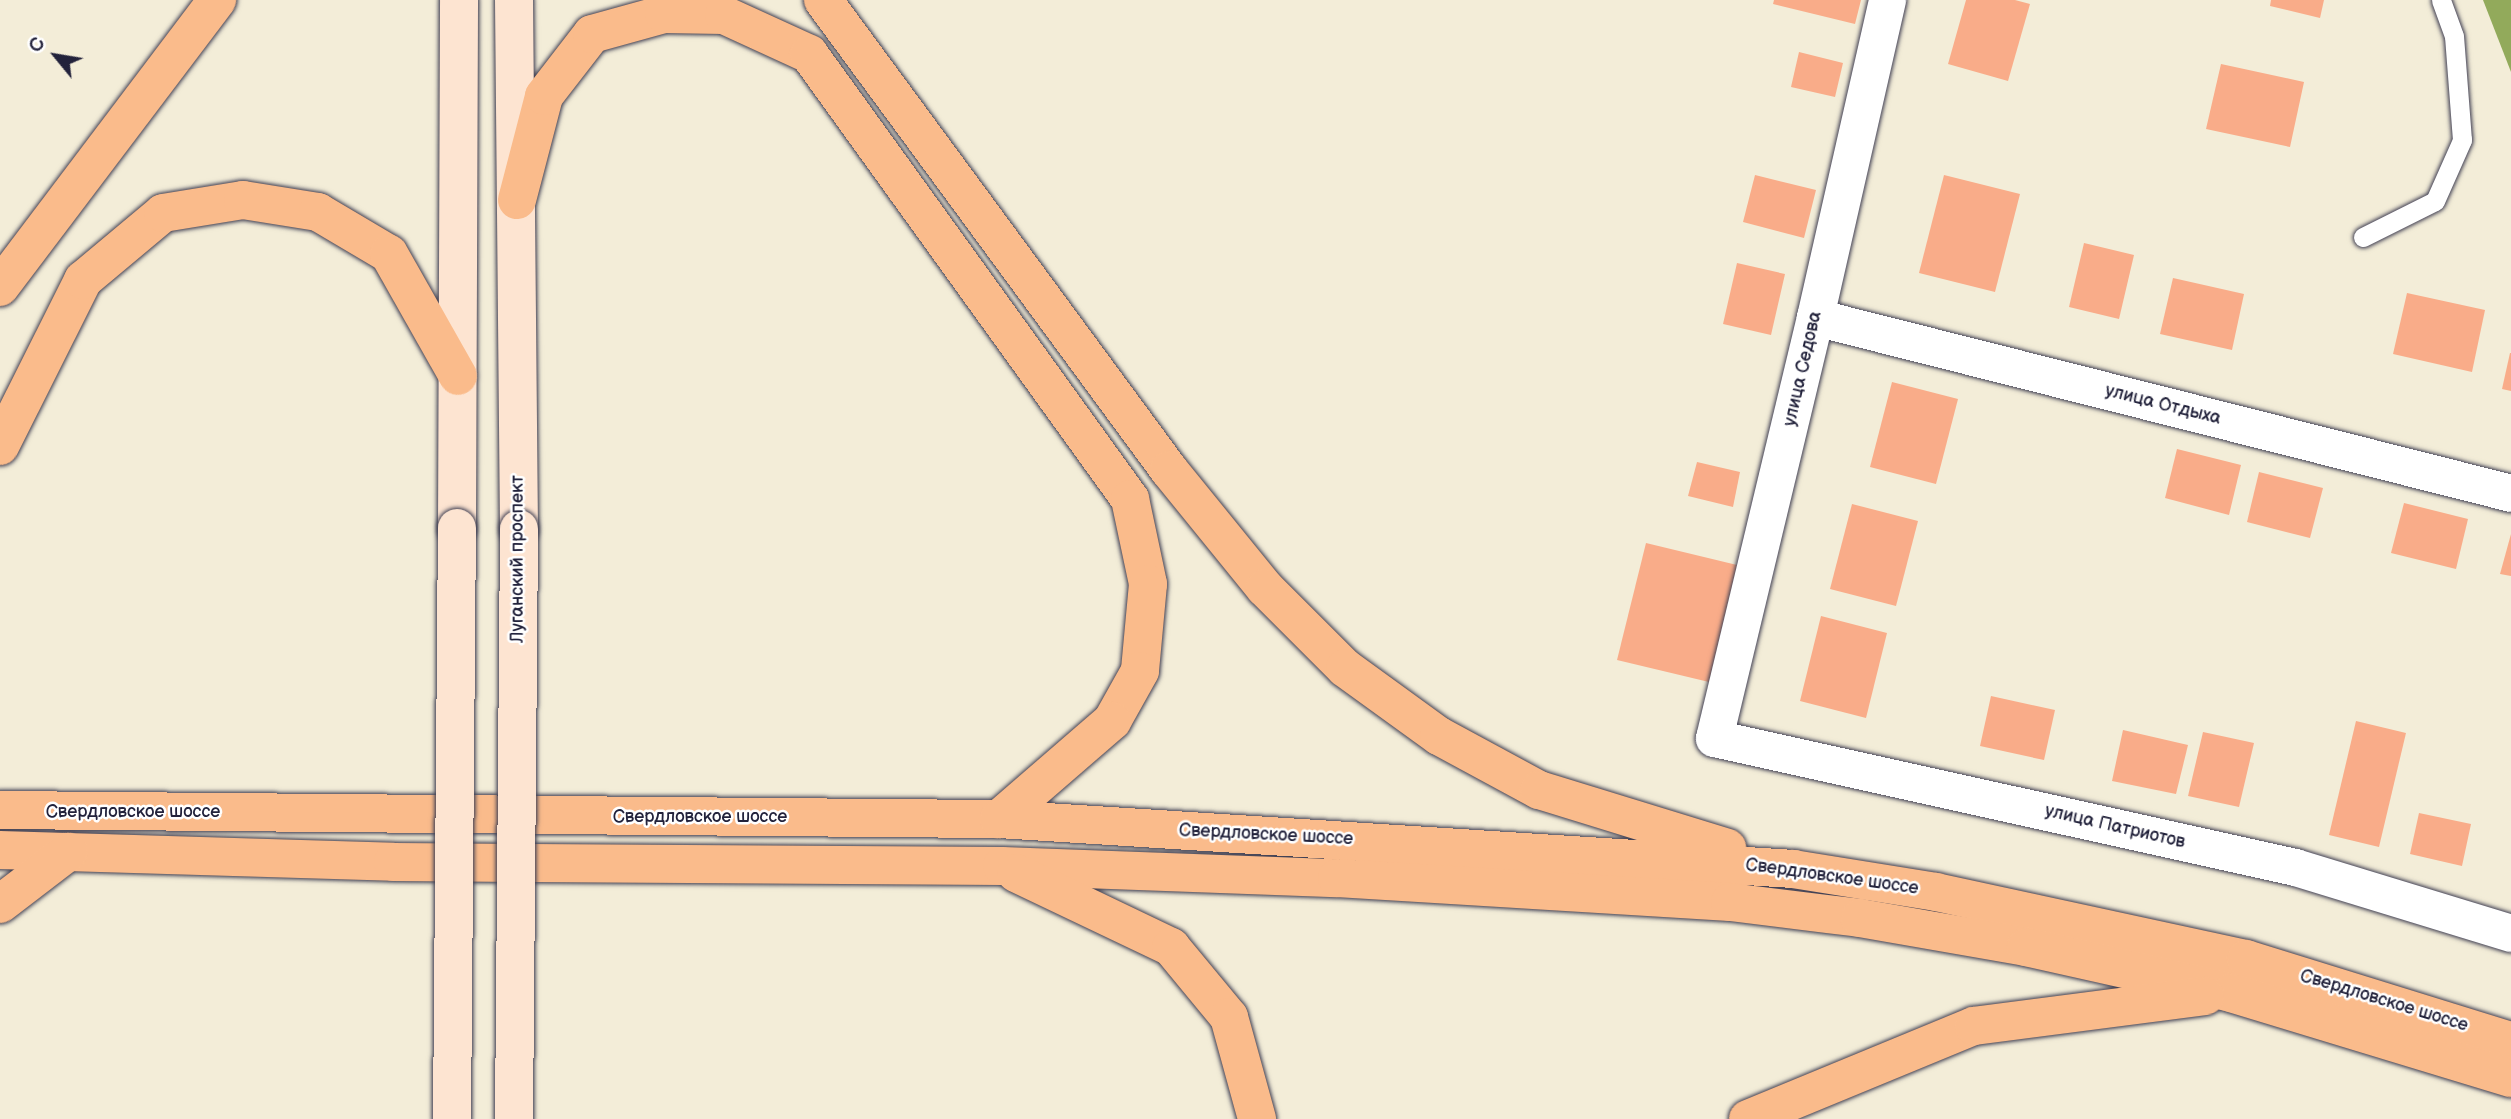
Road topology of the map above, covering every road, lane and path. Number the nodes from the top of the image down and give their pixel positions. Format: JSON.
{"nodes":[{"id":1,"x":217,"y":0,"type":"edge"},
{"id":2,"x":459,"y":0,"type":"edge"},
{"id":3,"x":514,"y":0,"type":"edge"},
{"id":4,"x":823,"y":0,"type":"edge"},
{"id":5,"x":1887,"y":0,"type":"edge"},
{"id":6,"x":2441,"y":0,"type":"edge"},
{"id":7,"x":517,"y":200,"type":"junction"},
{"id":8,"x":2363,"y":237,"type":"dead end"},
{"id":9,"x":0,"y":287,"type":"edge"},
{"id":10,"x":1815,"y":317,"type":"junction"},
{"id":11,"x":458,"y":376,"type":"junction"},
{"id":12,"x":0,"y":446,"type":"edge"},
{"id":13,"x":2511,"y":494,"type":"edge"},
{"id":14,"x":1714,"y":738,"type":"joint"},
{"id":15,"x":0,"y":810,"type":"edge"},
{"id":16,"x":999,"y":819,"type":"junction"},
{"id":17,"x":0,"y":850,"type":"edge"},
{"id":18,"x":68,"y":852,"type":"junction"},
{"id":19,"x":1002,"y":866,"type":"junction"},
{"id":20,"x":1793,"y":869,"type":"junction"},
{"id":21,"x":0,"y":904,"type":"edge"},
{"id":22,"x":2511,"y":933,"type":"edge"},
{"id":23,"x":2231,"y":993,"type":"junction"},
{"id":24,"x":2511,"y":1041,"type":"edge"},
{"id":25,"x":2511,"y":1078,"type":"edge"},
{"id":26,"x":452,"y":1119,"type":"edge"},
{"id":27,"x":514,"y":1119,"type":"edge"},
{"id":28,"x":1257,"y":1119,"type":"edge"},
{"id":29,"x":1748,"y":1119,"type":"edge"}],
"edges":[{"from":1,"to":9,"type":"main road"},
{"from":2,"to":11,"type":"main road"},
{"from":3,"to":7,"type":"main road","name":"Луганский проспект"},
{"from":4,"to":20,"type":"main road"},
{"from":5,"to":10,"type":"street","name":"улица Седова"},
{"from":6,"to":8,"type":"lane"},
{"from":7,"to":16,"type":"main road"},
{"from":7,"to":27,"type":"main road","name":"Луганский проспект","bridge":true},
{"from":10,"to":13,"type":"street","name":"улица Отдыха"},
{"from":10,"to":14,"type":"street","name":"улица Седова"},
{"from":11,"to":12,"type":"main road"},
{"from":11,"to":26,"type":"main road","bridge":true},
{"from":14,"to":22,"type":"street","name":"улица Патриотов"},
{"from":15,"to":16,"type":"main road","name":"Свердловское шоссе"},
{"from":16,"to":20,"type":"main road","name":"Свердловское шоссе"},
{"from":17,"to":18,"type":"main road","name":"Свердловское шоссе"},
{"from":18,"to":19,"type":"main road","name":"Свердловское шоссе"},
{"from":18,"to":21,"type":"main road"},
{"from":19,"to":23,"type":"main road","name":"Свердловское шоссе"},
{"from":19,"to":28,"type":"main road"},
{"from":20,"to":24,"type":"main road","name":"Свердловское шоссе"},
{"from":23,"to":25,"type":"main road","name":"Свердловское шоссе"},
{"from":23,"to":29,"type":"main road"}]}
